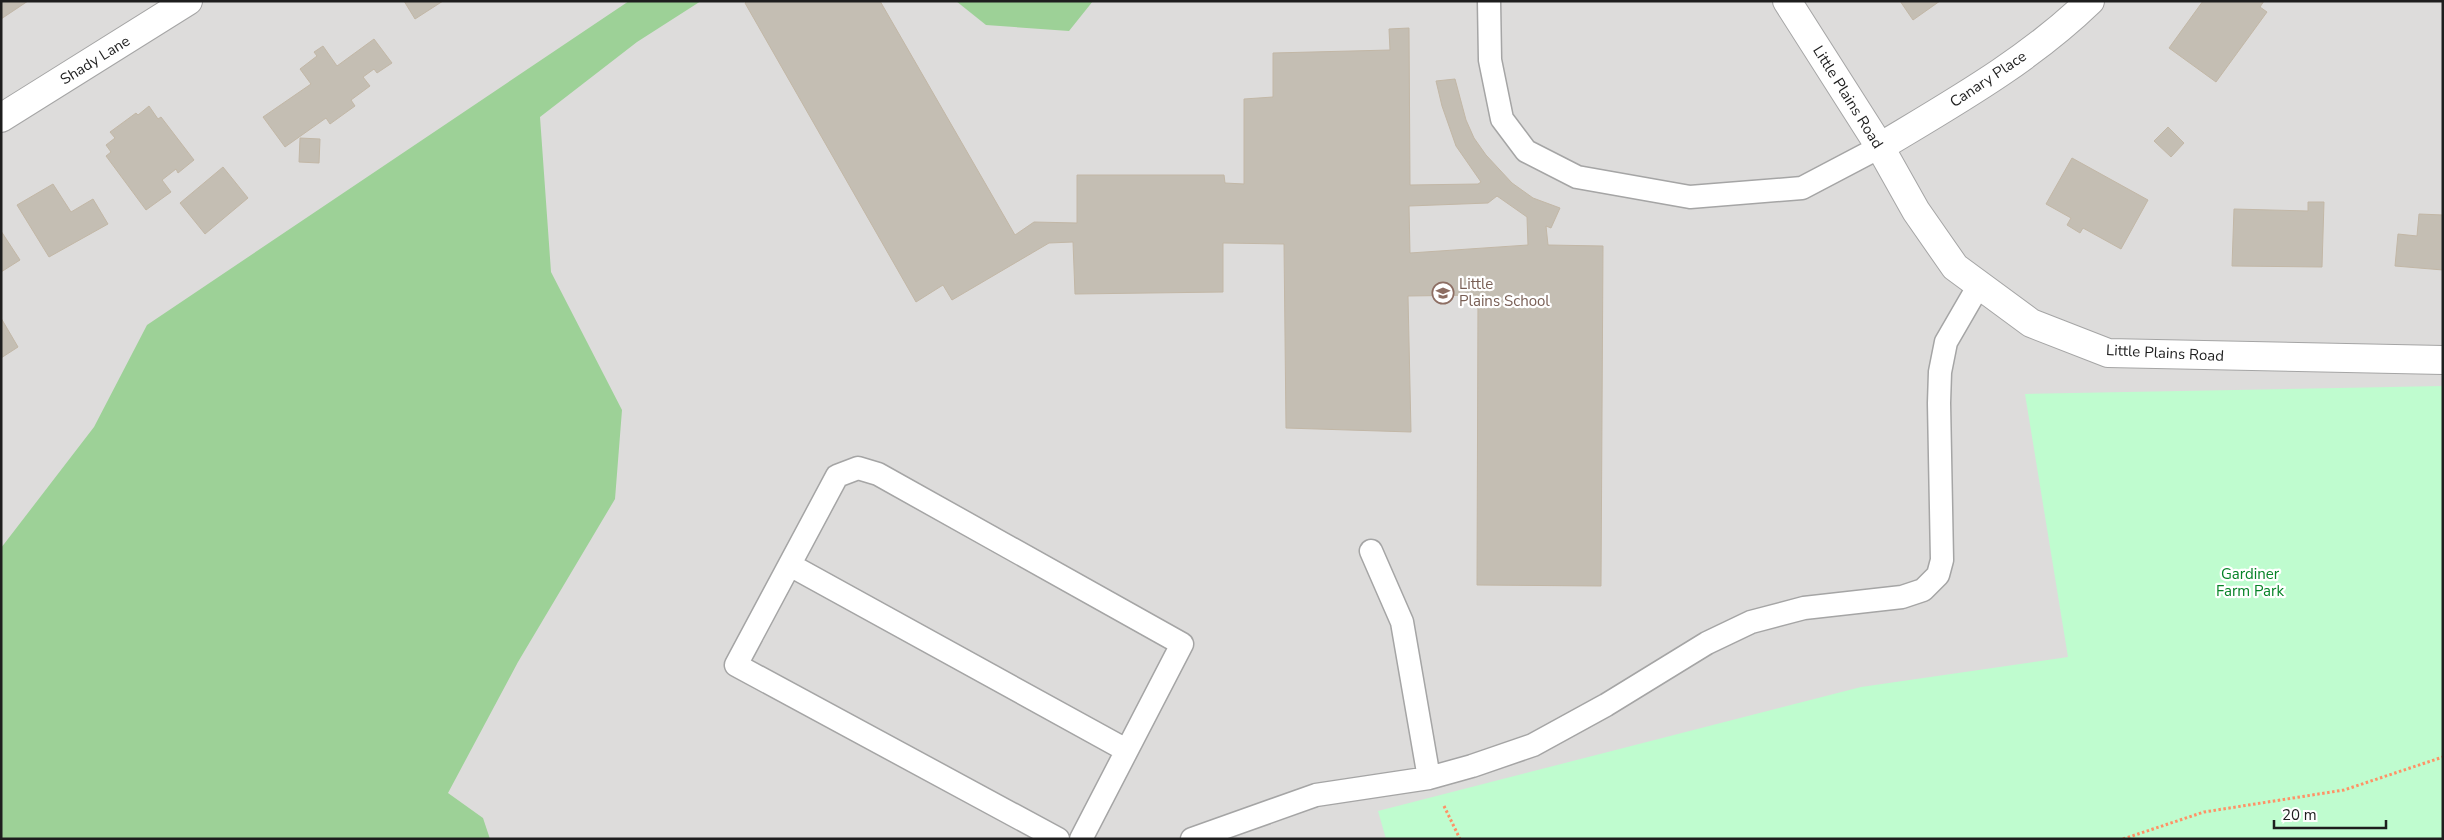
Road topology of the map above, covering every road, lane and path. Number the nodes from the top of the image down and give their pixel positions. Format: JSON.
{"nodes":[{"id":1,"x":188,"y":1,"type":"edge"},
{"id":2,"x":1489,"y":1,"type":"edge"},
{"id":3,"x":1787,"y":1,"type":"edge"},
{"id":4,"x":2090,"y":1,"type":"edge"},
{"id":5,"x":1,"y":118,"type":"edge"},
{"id":6,"x":1880,"y":147,"type":"junction"},
{"id":7,"x":1979,"y":285,"type":"junction"},
{"id":8,"x":2443,"y":360,"type":"edge"},
{"id":9,"x":1371,"y":551,"type":"dead end"},
{"id":10,"x":790,"y":566,"type":"junction"},
{"id":11,"x":1126,"y":750,"type":"junction"},
{"id":12,"x":2443,"y":757,"type":"edge"},
{"id":13,"x":1429,"y":778,"type":"junction"},
{"id":14,"x":1058,"y":839,"type":"edge"},
{"id":15,"x":1081,"y":839,"type":"edge"},
{"id":16,"x":1192,"y":839,"type":"edge"},
{"id":17,"x":2123,"y":839,"type":"edge"}],
"edges":[{"from":1,"to":5,"type":"street","name":"Shady Lane"},
{"from":2,"to":6,"type":"lane"},
{"from":3,"to":6,"type":"street","name":"Little Plains Road"},
{"from":4,"to":6,"type":"street","name":"Canary Place"},
{"from":6,"to":7,"type":"street","name":"Little Plains Road"},
{"from":7,"to":8,"type":"street","name":"Little Plains Road"},
{"from":7,"to":13,"type":"lane"},
{"from":9,"to":13,"type":"lane"},
{"from":10,"to":11,"type":"lane"},
{"from":10,"to":11,"type":"lane"},
{"from":10,"to":14,"type":"lane"},
{"from":11,"to":15,"type":"lane"},
{"from":12,"to":17,"type":"path"},
{"from":13,"to":16,"type":"lane"}]}
